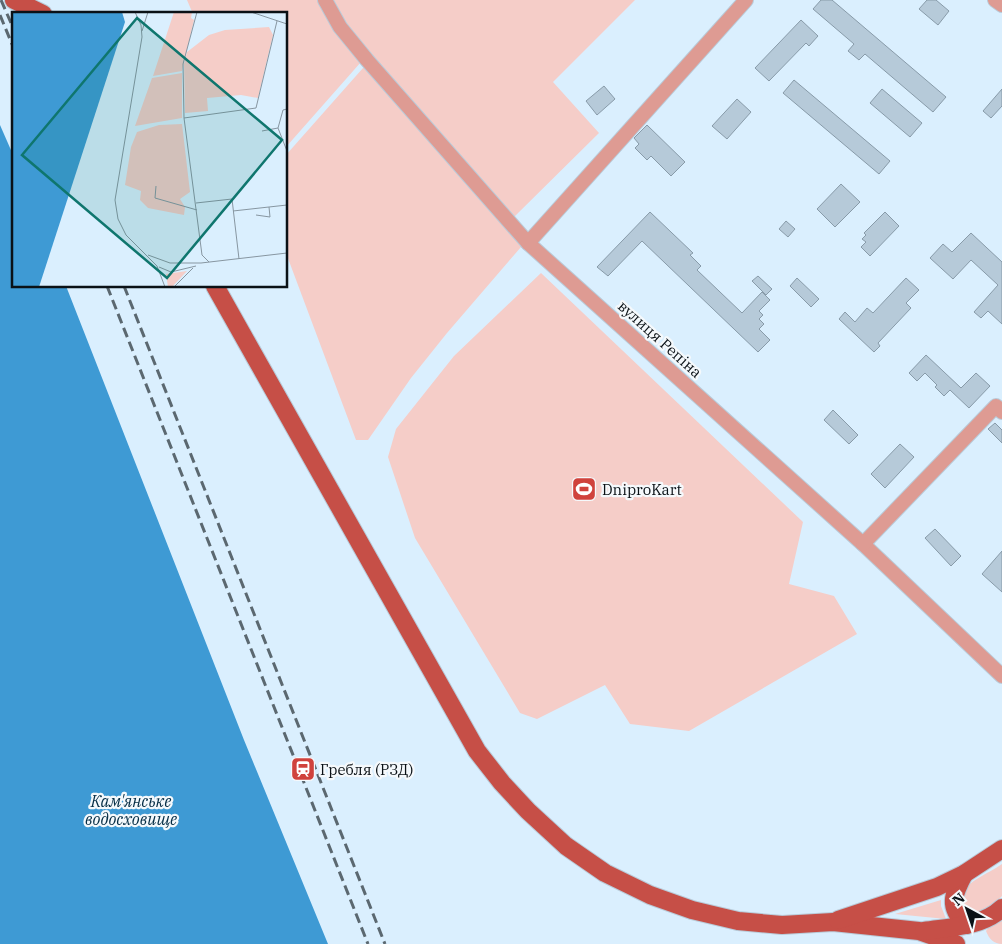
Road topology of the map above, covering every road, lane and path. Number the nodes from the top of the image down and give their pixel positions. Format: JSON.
{"nodes":[{"id":1,"x":14,"y":0,"type":"edge"},
{"id":2,"x":325,"y":0,"type":"edge"},
{"id":3,"x":746,"y":0,"type":"edge"},
{"id":4,"x":995,"y":0,"type":"edge"},
{"id":5,"x":1002,"y":5,"type":"edge"},
{"id":6,"x":39,"y":12,"type":"edge"},
{"id":7,"x":528,"y":243,"type":"junction"},
{"id":8,"x":217,"y":288,"type":"edge"},
{"id":9,"x":1002,"y":412,"type":"edge"},
{"id":10,"x":863,"y":544,"type":"junction"},
{"id":11,"x":1002,"y":676,"type":"edge"},
{"id":12,"x":1002,"y":849,"type":"edge"},
{"id":13,"x":964,"y":874,"type":"junction"},
{"id":14,"x":1002,"y":908,"type":"edge"},
{"id":15,"x":832,"y":922,"type":"junction"},
{"id":16,"x":967,"y":925,"type":"junction"},
{"id":17,"x":918,"y":931,"type":"junction"},
{"id":18,"x":956,"y":944,"type":"edge"}],
"edges":[{"from":1,"to":6,"type":"main road"},
{"from":2,"to":7,"type":"street","name":"вулиця Репіна"},
{"from":3,"to":7,"type":"street"},
{"from":4,"to":5,"type":"street"},
{"from":7,"to":10,"type":"street","name":"вулиця Репіна"},
{"from":8,"to":15,"type":"main road"},
{"from":9,"to":10,"type":"street"},
{"from":10,"to":11,"type":"street","name":"вулиця Репіна"},
{"from":12,"to":13,"type":"main road"},
{"from":13,"to":15,"type":"main road"},
{"from":13,"to":16,"type":"main road"},
{"from":14,"to":16,"type":"main road"},
{"from":15,"to":17,"type":"main road"},
{"from":16,"to":17,"type":"main road"},
{"from":17,"to":18,"type":"main road"}]}
